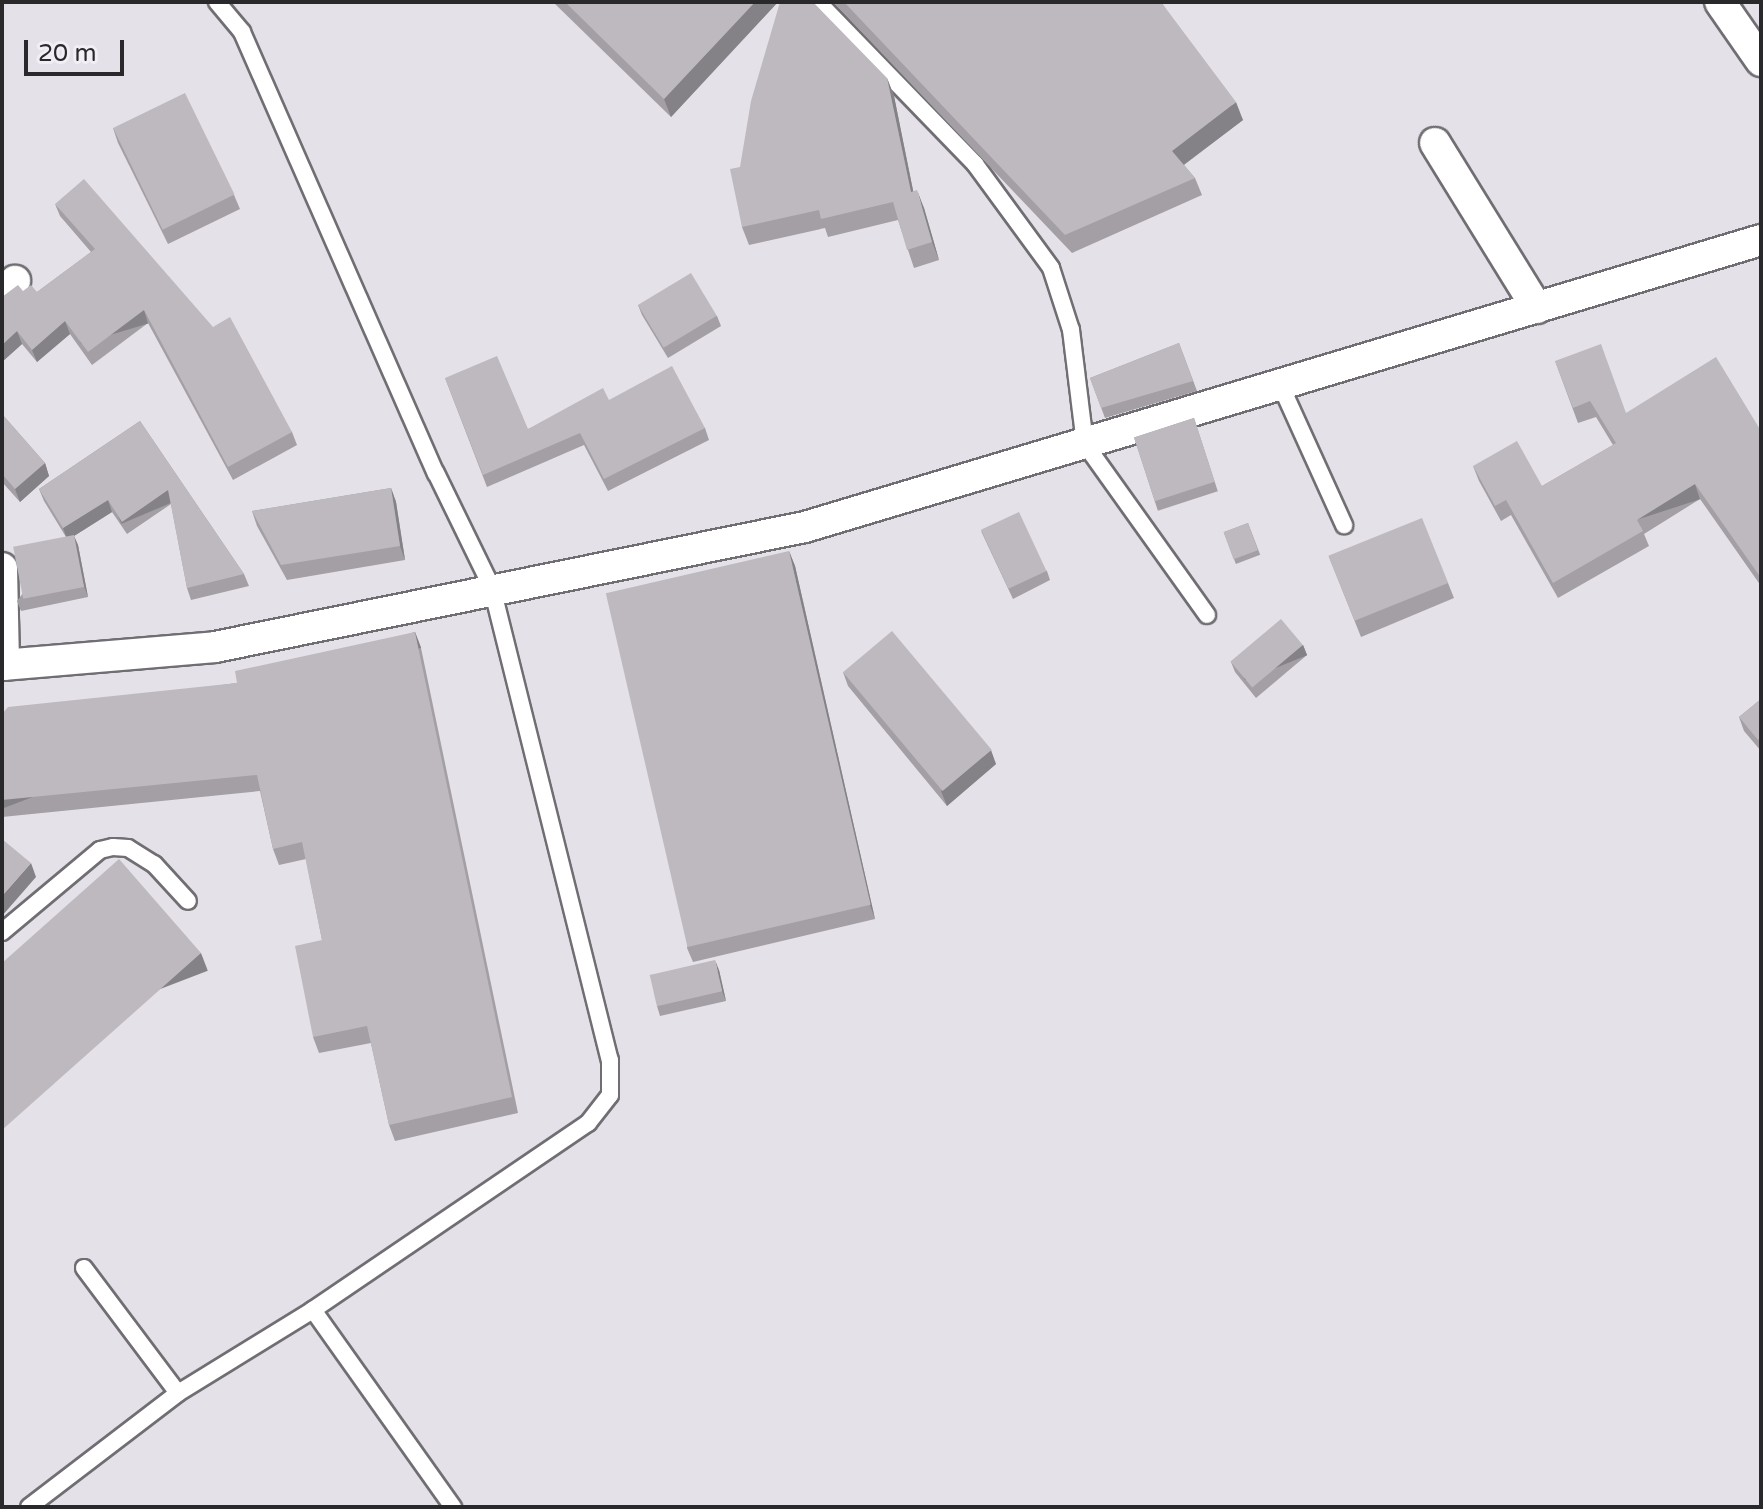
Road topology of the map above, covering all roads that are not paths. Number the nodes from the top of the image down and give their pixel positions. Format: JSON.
{"nodes":[{"id":1,"x":218,"y":2,"type":"edge"},
{"id":2,"x":1720,"y":2,"type":"edge"},
{"id":3,"x":820,"y":4,"type":"edge"},
{"id":4,"x":1761,"y":61,"type":"edge"},
{"id":5,"x":1435,"y":143,"type":"dead end"},
{"id":6,"x":1761,"y":240,"type":"edge"},
{"id":7,"x":1537,"y":308,"type":"junction"},
{"id":8,"x":1281,"y":386,"type":"junction"},
{"id":9,"x":1085,"y":444,"type":"junction"},
{"id":10,"x":1344,"y":525,"type":"dead end"},
{"id":11,"x":2,"y":568,"type":"edge"},
{"id":12,"x":492,"y":588,"type":"junction"},
{"id":13,"x":1207,"y":615,"type":"dead end"},
{"id":14,"x":3,"y":665,"type":"edge"},
{"id":15,"x":188,"y":901,"type":"dead end"},
{"id":16,"x":2,"y":932,"type":"edge"},
{"id":17,"x":84,"y":1268,"type":"dead end"},
{"id":18,"x":313,"y":1310,"type":"junction"},
{"id":19,"x":178,"y":1393,"type":"junction"},
{"id":20,"x":29,"y":1507,"type":"edge"},
{"id":21,"x":453,"y":1507,"type":"edge"}],
"edges":[{"from":1,"to":12,"type":"lane"},
{"from":2,"to":4,"type":"street"},
{"from":3,"to":9,"type":"lane"},
{"from":5,"to":7,"type":"street"},
{"from":6,"to":7,"type":"street"},
{"from":7,"to":8,"type":"street"},
{"from":8,"to":9,"type":"street"},
{"from":8,"to":10,"type":"lane"},
{"from":9,"to":12,"type":"street"},
{"from":9,"to":13,"type":"lane"},
{"from":11,"to":14,"type":"street"},
{"from":12,"to":14,"type":"street"},
{"from":12,"to":18,"type":"lane"},
{"from":15,"to":16,"type":"lane"},
{"from":17,"to":19,"type":"lane"},
{"from":18,"to":19,"type":"lane"},
{"from":18,"to":21,"type":"lane"},
{"from":19,"to":20,"type":"lane"}]}
